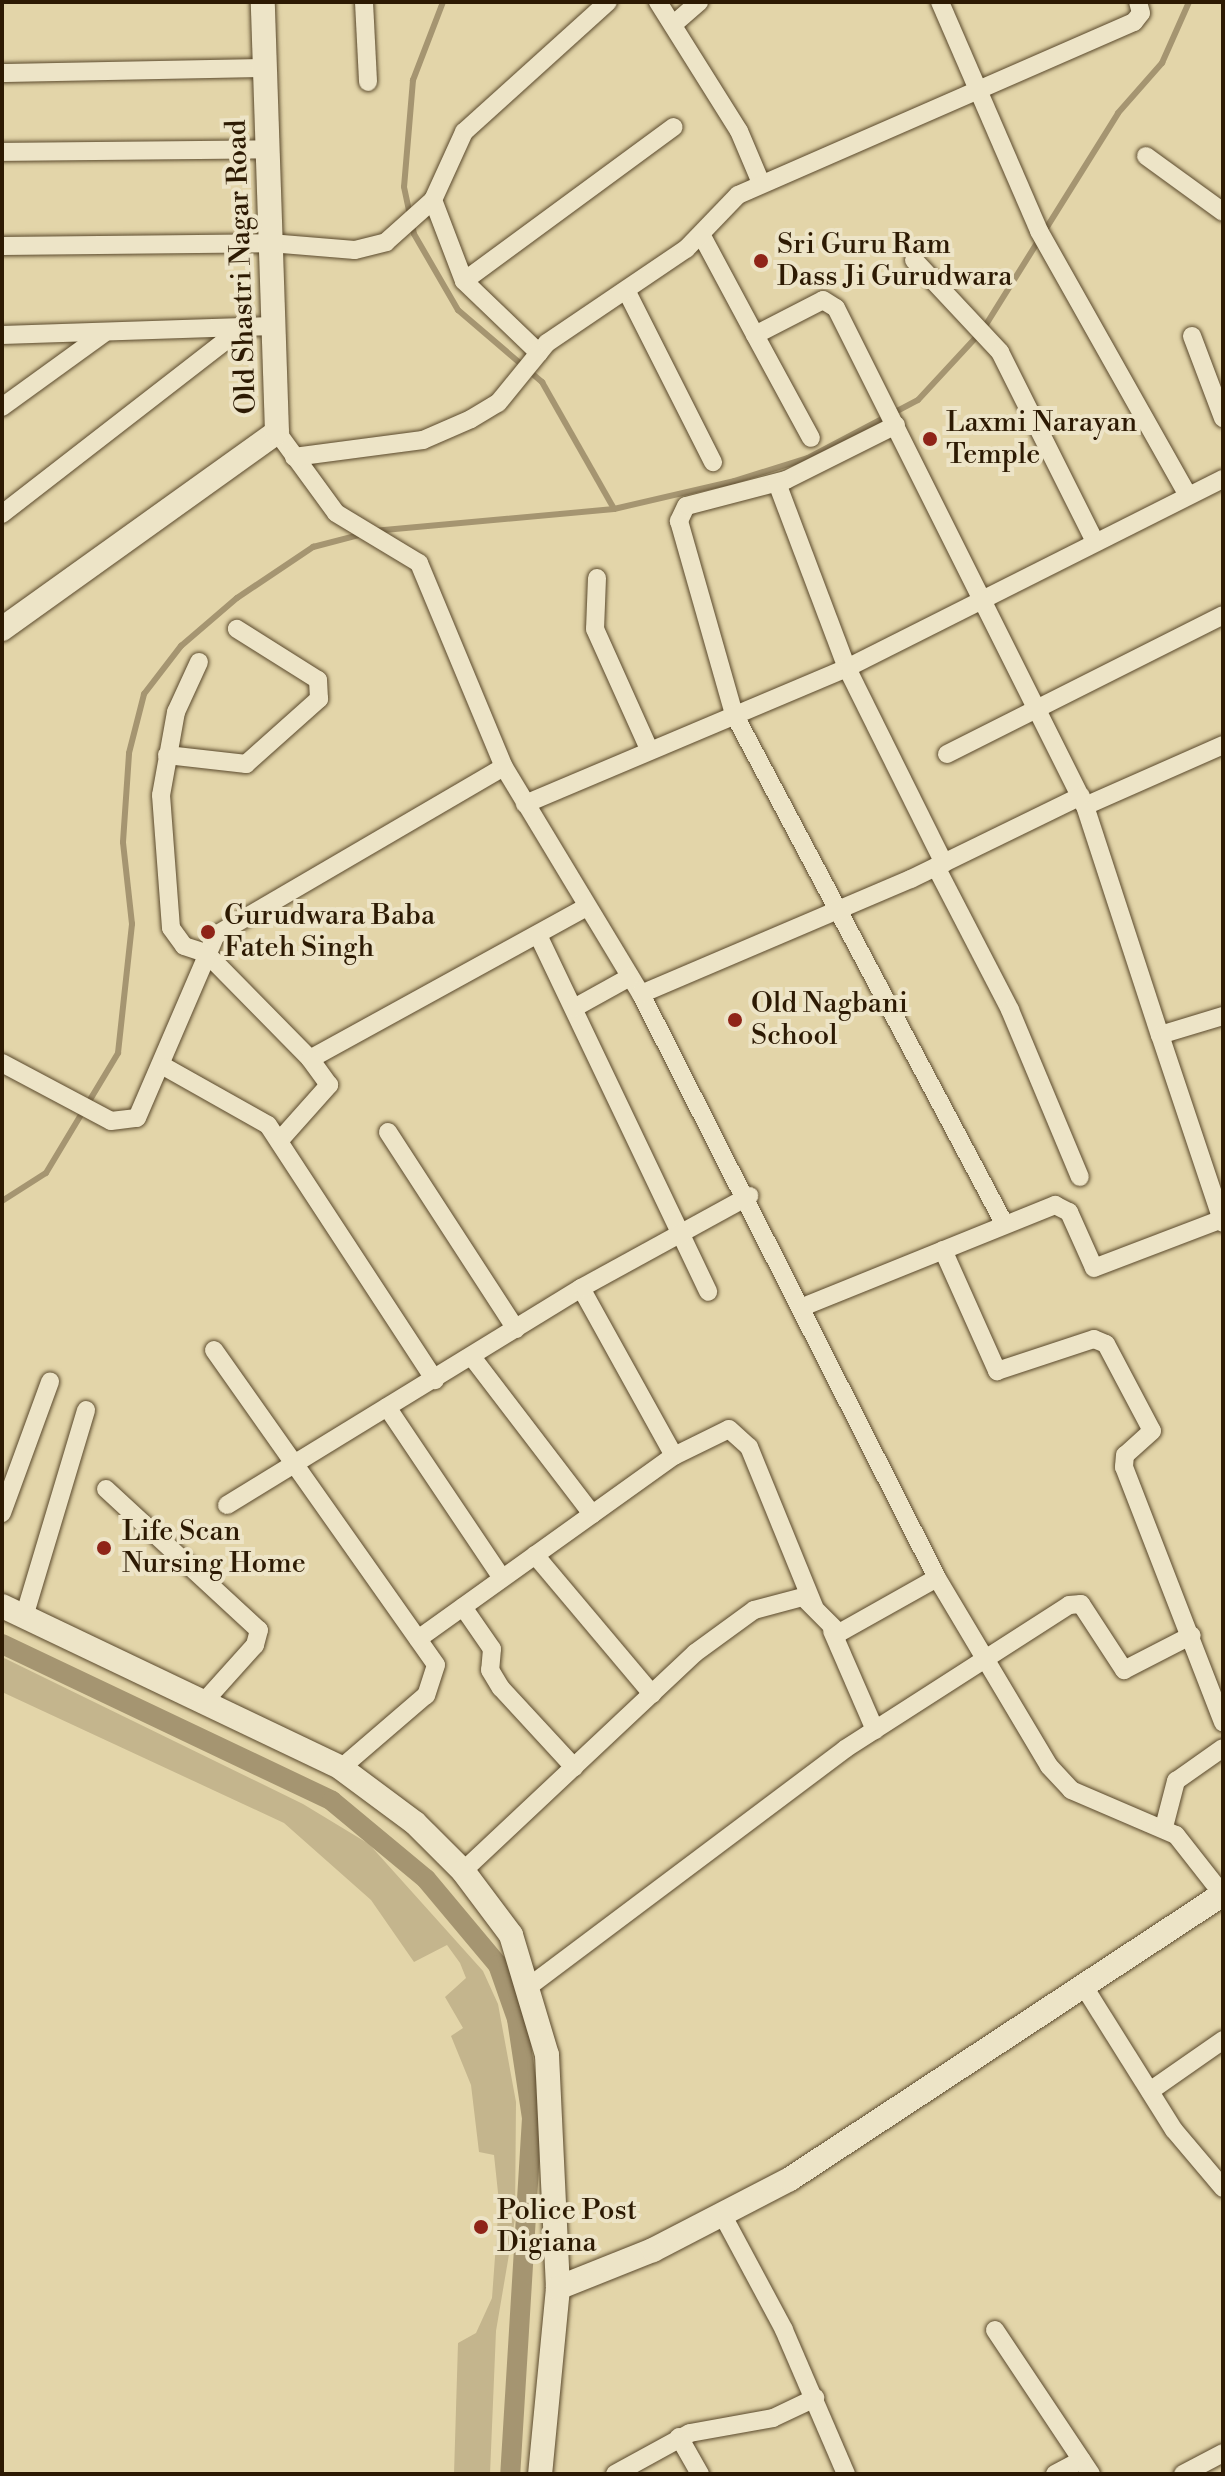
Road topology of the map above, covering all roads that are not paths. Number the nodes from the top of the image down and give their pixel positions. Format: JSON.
{"nodes":[{"id":1,"x":263,"y":2,"type":"edge"},
{"id":2,"x":364,"y":2,"type":"edge"},
{"id":3,"x":608,"y":2,"type":"edge"},
{"id":4,"x":658,"y":2,"type":"edge"},
{"id":5,"x":699,"y":2,"type":"edge"},
{"id":6,"x":940,"y":2,"type":"edge"},
{"id":7,"x":1138,"y":2,"type":"edge"},
{"id":8,"x":675,"y":23,"type":"junction"},
{"id":9,"x":265,"y":68,"type":"junction"},
{"id":10,"x":2,"y":73,"type":"edge"},
{"id":11,"x":368,"y":82,"type":"dead end"},
{"id":12,"x":984,"y":90,"type":"junction"},
{"id":13,"x":674,"y":127,"type":"dead end"},
{"id":14,"x":267,"y":149,"type":"junction"},
{"id":15,"x":2,"y":152,"type":"edge"},
{"id":16,"x":1146,"y":156,"type":"dead end"},
{"id":17,"x":761,"y":183,"type":"junction"},
{"id":18,"x":428,"y":204,"type":"junction"},
{"id":19,"x":1223,"y":212,"type":"edge"},
{"id":20,"x":702,"y":236,"type":"junction"},
{"id":21,"x":270,"y":243,"type":"junction"},
{"id":22,"x":2,"y":246,"type":"edge"},
{"id":23,"x":914,"y":260,"type":"dead end"},
{"id":24,"x":464,"y":281,"type":"junction"},
{"id":25,"x":626,"y":290,"type":"junction"},
{"id":26,"x":273,"y":326,"type":"junction"},
{"id":27,"x":243,"y":327,"type":"junction"},
{"id":28,"x":103,"y":334,"type":"junction"},
{"id":29,"x":2,"y":335,"type":"edge"},
{"id":30,"x":755,"y":335,"type":"junction"},
{"id":31,"x":1192,"y":336,"type":"dead end"},
{"id":32,"x":536,"y":358,"type":"junction"},
{"id":33,"x":2,"y":407,"type":"edge"},
{"id":34,"x":1223,"y":418,"type":"edge"},
{"id":35,"x":894,"y":423,"type":"junction"},
{"id":36,"x":277,"y":432,"type":"junction"},
{"id":37,"x":811,"y":438,"type":"dead end"},
{"id":38,"x":294,"y":457,"type":"junction"},
{"id":39,"x":713,"y":462,"type":"dead end"},
{"id":40,"x":1223,"y":479,"type":"edge"},
{"id":41,"x":777,"y":483,"type":"junction"},
{"id":42,"x":1188,"y":495,"type":"junction"},
{"id":43,"x":2,"y":514,"type":"edge"},
{"id":44,"x":1094,"y":540,"type":"junction"},
{"id":45,"x":597,"y":578,"type":"dead end"},
{"id":46,"x":977,"y":600,"type":"junction"},
{"id":47,"x":1223,"y":615,"type":"edge"},
{"id":48,"x":2,"y":629,"type":"edge"},
{"id":49,"x":237,"y":629,"type":"dead end"},
{"id":50,"x":199,"y":662,"type":"dead end"},
{"id":51,"x":847,"y":668,"type":"junction"},
{"id":52,"x":1033,"y":709,"type":"junction"},
{"id":53,"x":734,"y":714,"type":"junction"},
{"id":54,"x":1223,"y":745,"type":"edge"},
{"id":55,"x":648,"y":747,"type":"junction"},
{"id":56,"x":947,"y":754,"type":"dead end"},
{"id":57,"x":167,"y":755,"type":"junction"},
{"id":58,"x":504,"y":767,"type":"junction"},
{"id":59,"x":1083,"y":801,"type":"junction"},
{"id":60,"x":525,"y":804,"type":"junction"},
{"id":61,"x":940,"y":865,"type":"junction"},
{"id":62,"x":586,"y":907,"type":"junction"},
{"id":63,"x":839,"y":910,"type":"junction"},
{"id":64,"x":539,"y":937,"type":"junction"},
{"id":65,"x":206,"y":953,"type":"junction"},
{"id":66,"x":630,"y":977,"type":"junction"},
{"id":67,"x":641,"y":994,"type":"junction"},
{"id":68,"x":574,"y":1008,"type":"junction"},
{"id":69,"x":1223,"y":1016,"type":"edge"},
{"id":70,"x":1160,"y":1035,"type":"junction"},
{"id":71,"x":310,"y":1059,"type":"junction"},
{"id":72,"x":2,"y":1063,"type":"edge"},
{"id":73,"x":165,"y":1067,"type":"junction"},
{"id":74,"x":388,"y":1132,"type":"dead end"},
{"id":75,"x":280,"y":1140,"type":"junction"},
{"id":76,"x":1080,"y":1177,"type":"dead end"},
{"id":77,"x":749,"y":1196,"type":"junction"},
{"id":78,"x":1222,"y":1221,"type":"edge"},
{"id":79,"x":1005,"y":1225,"type":"junction"},
{"id":80,"x":681,"y":1231,"type":"junction"},
{"id":81,"x":943,"y":1250,"type":"junction"},
{"id":82,"x":581,"y":1288,"type":"junction"},
{"id":83,"x":708,"y":1292,"type":"dead end"},
{"id":84,"x":805,"y":1306,"type":"junction"},
{"id":85,"x":516,"y":1329,"type":"junction"},
{"id":86,"x":214,"y":1350,"type":"dead end"},
{"id":87,"x":472,"y":1357,"type":"junction"},
{"id":88,"x":435,"y":1380,"type":"junction"},
{"id":89,"x":50,"y":1382,"type":"dead end"},
{"id":90,"x":387,"y":1407,"type":"junction"},
{"id":91,"x":86,"y":1410,"type":"dead end"},
{"id":92,"x":674,"y":1456,"type":"junction"},
{"id":93,"x":290,"y":1463,"type":"junction"},
{"id":94,"x":106,"y":1489,"type":"dead end"},
{"id":95,"x":227,"y":1505,"type":"dead end"},
{"id":96,"x":2,"y":1513,"type":"edge"},
{"id":97,"x":592,"y":1514,"type":"junction"},
{"id":98,"x":535,"y":1555,"type":"junction"},
{"id":99,"x":502,"y":1578,"type":"junction"},
{"id":100,"x":937,"y":1578,"type":"junction"},
{"id":101,"x":2,"y":1606,"type":"edge"},
{"id":102,"x":814,"y":1606,"type":"junction"},
{"id":103,"x":463,"y":1607,"type":"junction"},
{"id":104,"x":24,"y":1617,"type":"junction"},
{"id":105,"x":832,"y":1631,"type":"junction"},
{"id":106,"x":1192,"y":1635,"type":"junction"},
{"id":107,"x":418,"y":1639,"type":"junction"},
{"id":108,"x":983,"y":1661,"type":"junction"},
{"id":109,"x":652,"y":1694,"type":"junction"},
{"id":110,"x":202,"y":1704,"type":"junction"},
{"id":111,"x":1223,"y":1722,"type":"edge"},
{"id":112,"x":875,"y":1730,"type":"junction"},
{"id":113,"x":1223,"y":1748,"type":"edge"},
{"id":114,"x":574,"y":1767,"type":"junction"},
{"id":115,"x":341,"y":1768,"type":"junction"},
{"id":116,"x":1164,"y":1827,"type":"junction"},
{"id":117,"x":463,"y":1871,"type":"junction"},
{"id":118,"x":1223,"y":1895,"type":"edge"},
{"id":119,"x":531,"y":1985,"type":"junction"},
{"id":120,"x":1083,"y":1985,"type":"junction"},
{"id":121,"x":1223,"y":2040,"type":"edge"},
{"id":122,"x":1150,"y":2091,"type":"junction"},
{"id":123,"x":1219,"y":2176,"type":"edge"},
{"id":124,"x":723,"y":2216,"type":"junction"},
{"id":125,"x":558,"y":2288,"type":"junction"},
{"id":126,"x":995,"y":2330,"type":"dead end"},
{"id":127,"x":815,"y":2398,"type":"junction"},
{"id":128,"x":679,"y":2437,"type":"junction"},
{"id":129,"x":1223,"y":2453,"type":"edge"},
{"id":130,"x":1086,"y":2467,"type":"edge"},
{"id":131,"x":540,"y":2474,"type":"edge"},
{"id":132,"x":615,"y":2474,"type":"edge"},
{"id":133,"x":700,"y":2474,"type":"edge"},
{"id":134,"x":846,"y":2474,"type":"edge"},
{"id":135,"x":1055,"y":2474,"type":"edge"},
{"id":136,"x":1183,"y":2474,"type":"edge"}],
"edges":[{"from":1,"to":9,"type":"street","name":"Old Shastri Nagar Road"},
{"from":2,"to":11,"type":"street"},
{"from":3,"to":18,"type":"street"},
{"from":4,"to":8,"type":"street"},
{"from":5,"to":8,"type":"street"},
{"from":6,"to":12,"type":"street"},
{"from":7,"to":12,"type":"street"},
{"from":8,"to":17,"type":"street"},
{"from":9,"to":10,"type":"street"},
{"from":9,"to":14,"type":"street","name":"Old Shastri Nagar Road"},
{"from":12,"to":17,"type":"street"},
{"from":12,"to":42,"type":"street"},
{"from":13,"to":24,"type":"street"},
{"from":14,"to":15,"type":"street"},
{"from":14,"to":21,"type":"street","name":"Old Shastri Nagar Road"},
{"from":16,"to":19,"type":"street"},
{"from":17,"to":20,"type":"street"},
{"from":18,"to":21,"type":"street"},
{"from":18,"to":24,"type":"street"},
{"from":20,"to":25,"type":"street"},
{"from":20,"to":30,"type":"street"},
{"from":21,"to":22,"type":"street"},
{"from":21,"to":26,"type":"street","name":"Old Shastri Nagar Road"},
{"from":23,"to":44,"type":"street"},
{"from":24,"to":32,"type":"street"},
{"from":25,"to":32,"type":"street"},
{"from":25,"to":39,"type":"street"},
{"from":26,"to":27,"type":"street"},
{"from":26,"to":36,"type":"street","name":"Old Shastri Nagar Road"},
{"from":27,"to":28,"type":"street"},
{"from":27,"to":43,"type":"street"},
{"from":28,"to":29,"type":"street"},
{"from":28,"to":33,"type":"street"},
{"from":30,"to":35,"type":"street"},
{"from":30,"to":37,"type":"street"},
{"from":31,"to":34,"type":"street"},
{"from":32,"to":38,"type":"street"},
{"from":35,"to":41,"type":"street"},
{"from":35,"to":46,"type":"street"},
{"from":36,"to":38,"type":"street"},
{"from":36,"to":48,"type":"street","name":"Old Shastri Nagar Road"},
{"from":38,"to":58,"type":"street"},
{"from":40,"to":42,"type":"street"},
{"from":41,"to":51,"type":"street"},
{"from":41,"to":53,"type":"street"},
{"from":42,"to":44,"type":"street"},
{"from":44,"to":46,"type":"street"},
{"from":45,"to":55,"type":"street"},
{"from":46,"to":51,"type":"street"},
{"from":46,"to":52,"type":"street"},
{"from":47,"to":52,"type":"street"},
{"from":49,"to":57,"type":"street"},
{"from":50,"to":57,"type":"street"},
{"from":51,"to":53,"type":"street"},
{"from":51,"to":61,"type":"street"},
{"from":52,"to":56,"type":"street"},
{"from":52,"to":59,"type":"street"},
{"from":53,"to":55,"type":"street"},
{"from":53,"to":63,"type":"street"},
{"from":54,"to":59,"type":"street"},
{"from":55,"to":60,"type":"street"},
{"from":57,"to":65,"type":"street"},
{"from":58,"to":60,"type":"street"},
{"from":58,"to":65,"type":"street"},
{"from":59,"to":61,"type":"street"},
{"from":59,"to":70,"type":"street"},
{"from":60,"to":62,"type":"street"},
{"from":61,"to":63,"type":"street"},
{"from":61,"to":76,"type":"street"},
{"from":62,"to":64,"type":"street"},
{"from":62,"to":66,"type":"street"},
{"from":63,"to":67,"type":"street"},
{"from":63,"to":79,"type":"street"},
{"from":64,"to":68,"type":"street"},
{"from":64,"to":71,"type":"street"},
{"from":65,"to":71,"type":"street"},
{"from":65,"to":73,"type":"street"},
{"from":66,"to":67,"type":"street"},
{"from":66,"to":68,"type":"street"},
{"from":67,"to":77,"type":"street"},
{"from":68,"to":80,"type":"street"},
{"from":69,"to":70,"type":"street"},
{"from":70,"to":78,"type":"street"},
{"from":71,"to":75,"type":"street"},
{"from":72,"to":73,"type":"street"},
{"from":73,"to":75,"type":"street"},
{"from":74,"to":85,"type":"street"},
{"from":75,"to":88,"type":"street"},
{"from":77,"to":80,"type":"street"},
{"from":77,"to":84,"type":"street"},
{"from":78,"to":79,"type":"street"},
{"from":79,"to":81,"type":"street"},
{"from":80,"to":82,"type":"street"},
{"from":80,"to":83,"type":"street"},
{"from":81,"to":84,"type":"street"},
{"from":81,"to":106,"type":"street"},
{"from":82,"to":85,"type":"street"},
{"from":82,"to":92,"type":"street"},
{"from":84,"to":100,"type":"street"},
{"from":85,"to":87,"type":"street"},
{"from":86,"to":93,"type":"street"},
{"from":87,"to":88,"type":"street"},
{"from":87,"to":97,"type":"street"},
{"from":88,"to":90,"type":"street"},
{"from":89,"to":96,"type":"street"},
{"from":90,"to":93,"type":"street"},
{"from":90,"to":99,"type":"street"},
{"from":91,"to":104,"type":"street"},
{"from":92,"to":97,"type":"street"},
{"from":92,"to":102,"type":"street"},
{"from":93,"to":95,"type":"street"},
{"from":93,"to":107,"type":"street"},
{"from":94,"to":110,"type":"street"},
{"from":97,"to":98,"type":"street"},
{"from":98,"to":99,"type":"street"},
{"from":98,"to":109,"type":"street"},
{"from":99,"to":103,"type":"street"},
{"from":100,"to":105,"type":"street"},
{"from":100,"to":108,"type":"street"},
{"from":101,"to":104,"type":"street"},
{"from":102,"to":105,"type":"street"},
{"from":102,"to":109,"type":"street"},
{"from":103,"to":107,"type":"street"},
{"from":103,"to":114,"type":"street"},
{"from":104,"to":110,"type":"street"},
{"from":105,"to":112,"type":"street"},
{"from":106,"to":108,"type":"street"},
{"from":106,"to":111,"type":"street"},
{"from":107,"to":115,"type":"street"},
{"from":108,"to":112,"type":"street"},
{"from":108,"to":116,"type":"street"},
{"from":109,"to":114,"type":"street"},
{"from":110,"to":115,"type":"street"},
{"from":112,"to":119,"type":"street"},
{"from":113,"to":116,"type":"street"},
{"from":114,"to":117,"type":"street"},
{"from":115,"to":117,"type":"street"},
{"from":116,"to":118,"type":"street"},
{"from":117,"to":119,"type":"street"},
{"from":118,"to":120,"type":"street"},
{"from":119,"to":125,"type":"street"},
{"from":120,"to":122,"type":"street"},
{"from":120,"to":124,"type":"street"},
{"from":121,"to":122,"type":"street"},
{"from":122,"to":123,"type":"street"},
{"from":124,"to":125,"type":"street"},
{"from":124,"to":127,"type":"street"},
{"from":125,"to":131,"type":"street"},
{"from":126,"to":130,"type":"street"},
{"from":127,"to":128,"type":"street"},
{"from":127,"to":134,"type":"street"},
{"from":128,"to":132,"type":"street"},
{"from":128,"to":133,"type":"street"},
{"from":129,"to":136,"type":"street"},
{"from":130,"to":135,"type":"street"}]}
